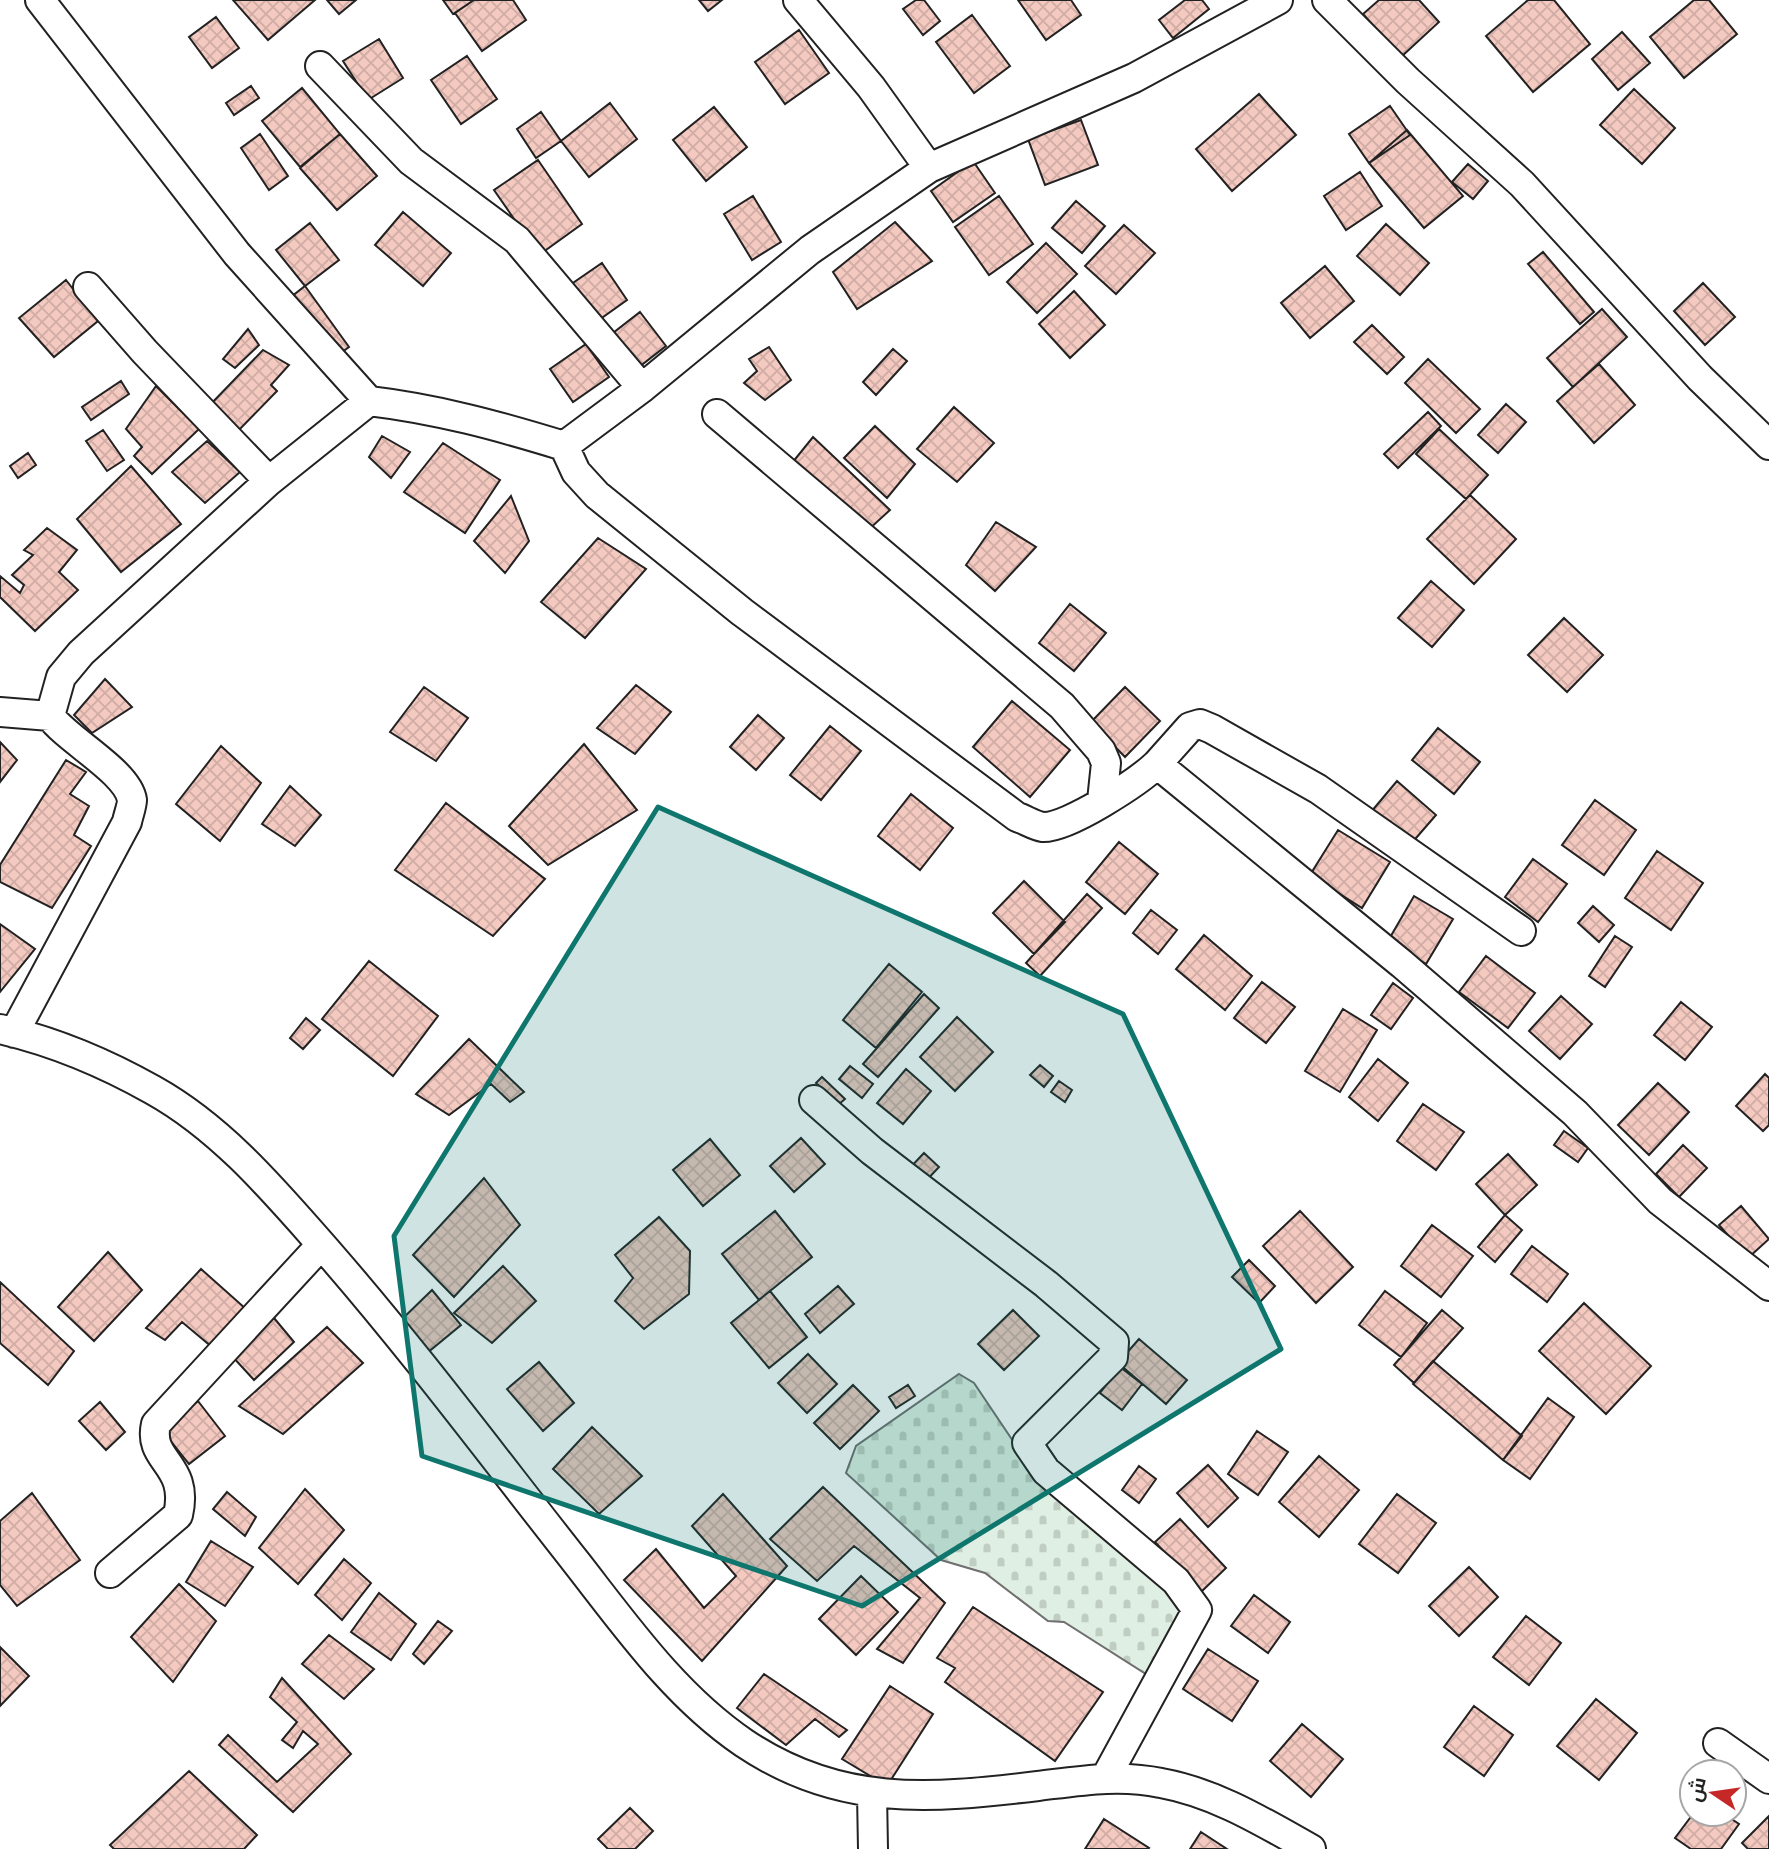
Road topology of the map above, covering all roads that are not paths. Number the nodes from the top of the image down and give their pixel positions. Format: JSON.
{"nodes":[{"id":1,"x":40,"y":0,"type":"edge"},
{"id":2,"x":798,"y":0,"type":"edge"},
{"id":3,"x":1278,"y":0,"type":"edge"},
{"id":4,"x":1327,"y":0,"type":"edge"},
{"id":5,"x":320,"y":66,"type":"dead end"},
{"id":6,"x":929,"y":168,"type":"junction"},
{"id":7,"x":88,"y":287,"type":"dead end"},
{"id":8,"x":642,"y":387,"type":"junction"},
{"id":9,"x":369,"y":401,"type":"junction"},
{"id":10,"x":717,"y":414,"type":"dead end"},
{"id":11,"x":1769,"y":445,"type":"edge"},
{"id":12,"x":564,"y":446,"type":"junction"},
{"id":13,"x":269,"y":481,"type":"junction"},
{"id":14,"x":0,"y":712,"type":"edge"},
{"id":15,"x":50,"y":716,"type":"junction"},
{"id":16,"x":1157,"y":764,"type":"junction"},
{"id":17,"x":1102,"y":801,"type":"junction"},
{"id":18,"x":1521,"y":931,"type":"dead end"},
{"id":19,"x":7,"y":1031,"type":"edge"},
{"id":20,"x":814,"y":1100,"type":"dead end"},
{"id":21,"x":321,"y":1245,"type":"junction"},
{"id":22,"x":1769,"y":1286,"type":"edge"},
{"id":23,"x":110,"y":1573,"type":"dead end"},
{"id":24,"x":1718,"y":1743,"type":"dead end"},
{"id":25,"x":1106,"y":1777,"type":"junction"},
{"id":26,"x":1769,"y":1779,"type":"edge"},
{"id":27,"x":872,"y":1794,"type":"junction"},
{"id":28,"x":873,"y":1849,"type":"edge"},
{"id":29,"x":1311,"y":1849,"type":"edge"}],
"edges":[{"from":1,"to":9,"type":"street"},
{"from":2,"to":6,"type":"street"},
{"from":3,"to":6,"type":"street"},
{"from":4,"to":11,"type":"street"},
{"from":5,"to":8,"type":"street"},
{"from":6,"to":8,"type":"street"},
{"from":7,"to":13,"type":"street"},
{"from":8,"to":12,"type":"street"},
{"from":9,"to":12,"type":"street"},
{"from":9,"to":13,"type":"street"},
{"from":10,"to":17,"type":"street"},
{"from":12,"to":17,"type":"street"},
{"from":13,"to":15,"type":"street"},
{"from":14,"to":15,"type":"street"},
{"from":15,"to":19,"type":"street"},
{"from":16,"to":17,"type":"street"},
{"from":16,"to":18,"type":"street"},
{"from":16,"to":22,"type":"street"},
{"from":19,"to":21,"type":"street"},
{"from":20,"to":25,"type":"street"},
{"from":21,"to":23,"type":"street"},
{"from":21,"to":27,"type":"street"},
{"from":24,"to":26,"type":"street"},
{"from":25,"to":27,"type":"street"},
{"from":25,"to":29,"type":"street"},
{"from":27,"to":28,"type":"street"}]}
